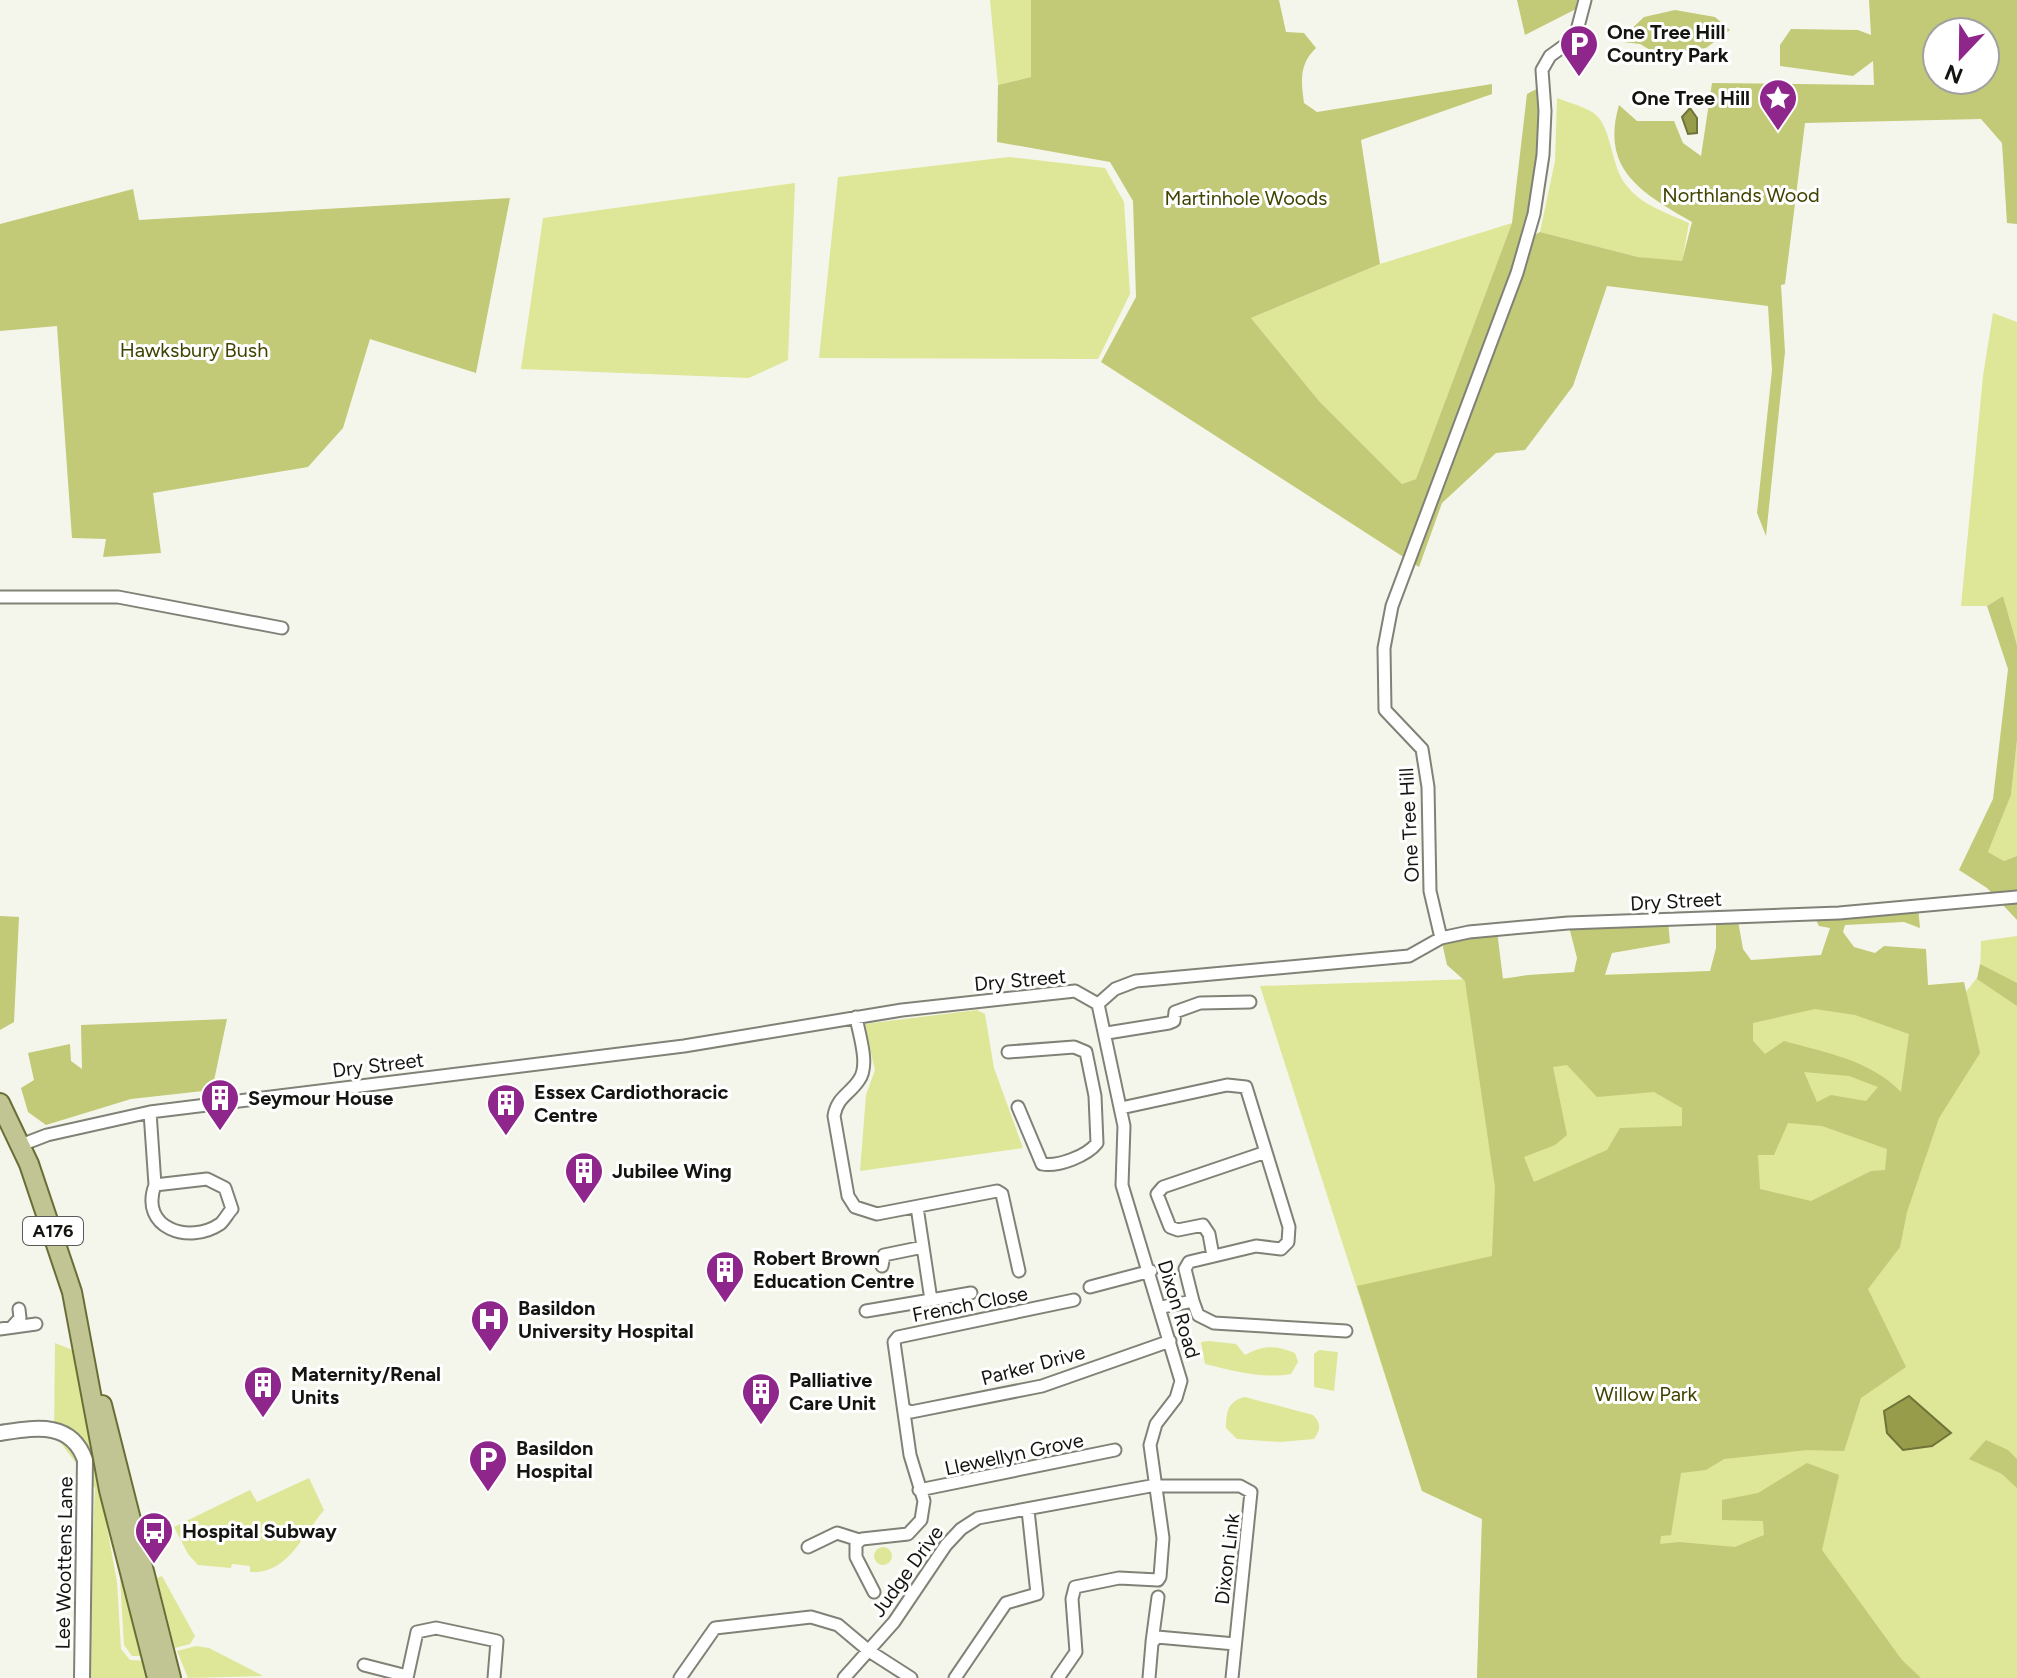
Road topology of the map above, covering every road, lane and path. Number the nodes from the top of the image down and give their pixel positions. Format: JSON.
{"nodes":[{"id":1,"x":1585,"y":0,"type":"edge"},
{"id":2,"x":0,"y":597,"type":"edge"},
{"id":3,"x":282,"y":628,"type":"dead end"},
{"id":4,"x":2017,"y":897,"type":"edge"},
{"id":5,"x":1441,"y":938,"type":"junction"},
{"id":6,"x":1250,"y":1002,"type":"dead end"},
{"id":7,"x":1098,"y":1004,"type":"junction"},
{"id":8,"x":856,"y":1017,"type":"junction"},
{"id":9,"x":1107,"y":1033,"type":"junction"},
{"id":10,"x":1008,"y":1052,"type":"dead end"},
{"id":11,"x":1115,"y":1075,"type":"junction"},
{"id":12,"x":1093,"y":1078,"type":"junction"},
{"id":13,"x":0,"y":1103,"type":"edge"},
{"id":14,"x":1018,"y":1107,"type":"dead end"},
{"id":15,"x":1121,"y":1108,"type":"junction"},
{"id":16,"x":150,"y":1112,"type":"junction"},
{"id":17,"x":21,"y":1145,"type":"junction"},
{"id":18,"x":1266,"y":1152,"type":"junction"},
{"id":19,"x":155,"y":1185,"type":"junction"},
{"id":20,"x":917,"y":1207,"type":"junction"},
{"id":21,"x":923,"y":1247,"type":"junction"},
{"id":22,"x":1213,"y":1256,"type":"junction"},
{"id":23,"x":882,"y":1266,"type":"dead end"},
{"id":24,"x":1019,"y":1271,"type":"dead end"},
{"id":25,"x":1151,"y":1271,"type":"junction"},
{"id":26,"x":1090,"y":1287,"type":"dead end"},
{"id":27,"x":971,"y":1293,"type":"dead end"},
{"id":28,"x":931,"y":1300,"type":"junction"},
{"id":29,"x":1074,"y":1300,"type":"dead end"},
{"id":30,"x":1193,"y":1301,"type":"junction"},
{"id":31,"x":1162,"y":1307,"type":"junction"},
{"id":32,"x":19,"y":1309,"type":"dead end"},
{"id":33,"x":866,"y":1311,"type":"dead end"},
{"id":34,"x":36,"y":1324,"type":"dead end"},
{"id":35,"x":6,"y":1328,"type":"edge"},
{"id":36,"x":1346,"y":1331,"type":"dead end"},
{"id":37,"x":1170,"y":1341,"type":"junction"},
{"id":38,"x":88,"y":1364,"type":"junction"},
{"id":39,"x":904,"y":1409,"type":"junction"},
{"id":40,"x":0,"y":1433,"type":"edge"},
{"id":41,"x":1115,"y":1450,"type":"dead end"},
{"id":42,"x":1157,"y":1486,"type":"junction"},
{"id":43,"x":919,"y":1490,"type":"junction"},
{"id":44,"x":1028,"y":1510,"type":"junction"},
{"id":45,"x":859,"y":1540,"type":"junction"},
{"id":46,"x":808,"y":1547,"type":"dead end"},
{"id":47,"x":874,"y":1592,"type":"dead end"},
{"id":48,"x":1158,"y":1597,"type":"dead end"},
{"id":49,"x":1152,"y":1643,"type":"junction"},
{"id":50,"x":1235,"y":1644,"type":"junction"},
{"id":51,"x":869,"y":1651,"type":"junction"},
{"id":52,"x":364,"y":1665,"type":"dead end"},
{"id":53,"x":407,"y":1677,"type":"edge"},
{"id":54,"x":82,"y":1678,"type":"edge"},
{"id":55,"x":157,"y":1678,"type":"edge"},
{"id":56,"x":171,"y":1678,"type":"edge"},
{"id":57,"x":494,"y":1678,"type":"edge"},
{"id":58,"x":680,"y":1678,"type":"edge"},
{"id":59,"x":844,"y":1678,"type":"edge"},
{"id":60,"x":911,"y":1678,"type":"edge"},
{"id":61,"x":955,"y":1678,"type":"edge"},
{"id":62,"x":1058,"y":1678,"type":"edge"},
{"id":63,"x":1149,"y":1678,"type":"edge"},
{"id":64,"x":1232,"y":1678,"type":"edge"}],
"edges":[{"from":1,"to":5,"type":"street","name":"One Tree Hill"},
{"from":2,"to":3,"type":"street"},
{"from":4,"to":5,"type":"street","name":"Dry Street"},
{"from":5,"to":7,"type":"street","name":"Dry Street"},
{"from":6,"to":9,"type":"street"},
{"from":7,"to":8,"type":"street","name":"Dry Street"},
{"from":7,"to":9,"type":"street","name":"Dixon Road"},
{"from":8,"to":16,"type":"street","name":"Dry Street"},
{"from":8,"to":20,"type":"street"},
{"from":9,"to":11,"type":"street","name":"Dixon Road"},
{"from":10,"to":12,"type":"street"},
{"from":11,"to":12,"type":"street"},
{"from":11,"to":15,"type":"street","name":"Dixon Road"},
{"from":12,"to":14,"type":"street"},
{"from":13,"to":17,"type":"main road","number":"A176"},
{"from":15,"to":18,"type":"street"},
{"from":15,"to":25,"type":"street","name":"Dixon Road"},
{"from":16,"to":17,"type":"street","name":"Dry Street"},
{"from":16,"to":19,"type":"street"},
{"from":17,"to":38,"type":"main road","number":"A176"},
{"from":18,"to":22,"type":"street"},
{"from":18,"to":22,"type":"street"},
{"from":19,"to":19,"type":"street"},
{"from":20,"to":21,"type":"street"},
{"from":20,"to":24,"type":"street"},
{"from":21,"to":23,"type":"street"},
{"from":21,"to":28,"type":"street"},
{"from":22,"to":30,"type":"street"},
{"from":25,"to":26,"type":"street"},
{"from":25,"to":31,"type":"street","name":"Dixon Road"},
{"from":27,"to":28,"type":"street"},
{"from":28,"to":33,"type":"street"},
{"from":29,"to":39,"type":"street","name":"French Close"},
{"from":30,"to":31,"type":"street"},
{"from":30,"to":36,"type":"street"},
{"from":31,"to":37,"type":"street","name":"Dixon Road"},
{"from":32,"to":35,"type":"street"},
{"from":34,"to":35,"type":"street"},
{"from":37,"to":39,"type":"street","name":"Parker Drive"},
{"from":37,"to":42,"type":"street","name":"Dixon Road"},
{"from":38,"to":55,"type":"main road","number":"A176"},
{"from":38,"to":56,"type":"main road","number":"A176"},
{"from":39,"to":43,"type":"street"},
{"from":40,"to":54,"type":"street","name":"Lee Woottens Lane"},
{"from":41,"to":43,"type":"street","name":"Llewellyn Grove"},
{"from":42,"to":44,"type":"street","name":"Judge Drive"},
{"from":42,"to":50,"type":"street","name":"Dixon Link"},
{"from":42,"to":62,"type":"street","name":"Dixon Road"},
{"from":43,"to":45,"type":"street"},
{"from":44,"to":51,"type":"street","name":"Judge Drive"},
{"from":44,"to":61,"type":"street"},
{"from":45,"to":46,"type":"street"},
{"from":45,"to":47,"type":"street"},
{"from":48,"to":49,"type":"street"},
{"from":49,"to":50,"type":"street"},
{"from":49,"to":63,"type":"street"},
{"from":50,"to":64,"type":"street","name":"Dixon Link"},
{"from":51,"to":58,"type":"street"},
{"from":51,"to":59,"type":"street","name":"Judge Drive"},
{"from":51,"to":60,"type":"street"},
{"from":52,"to":53,"type":"street"},
{"from":53,"to":57,"type":"street"}]}
